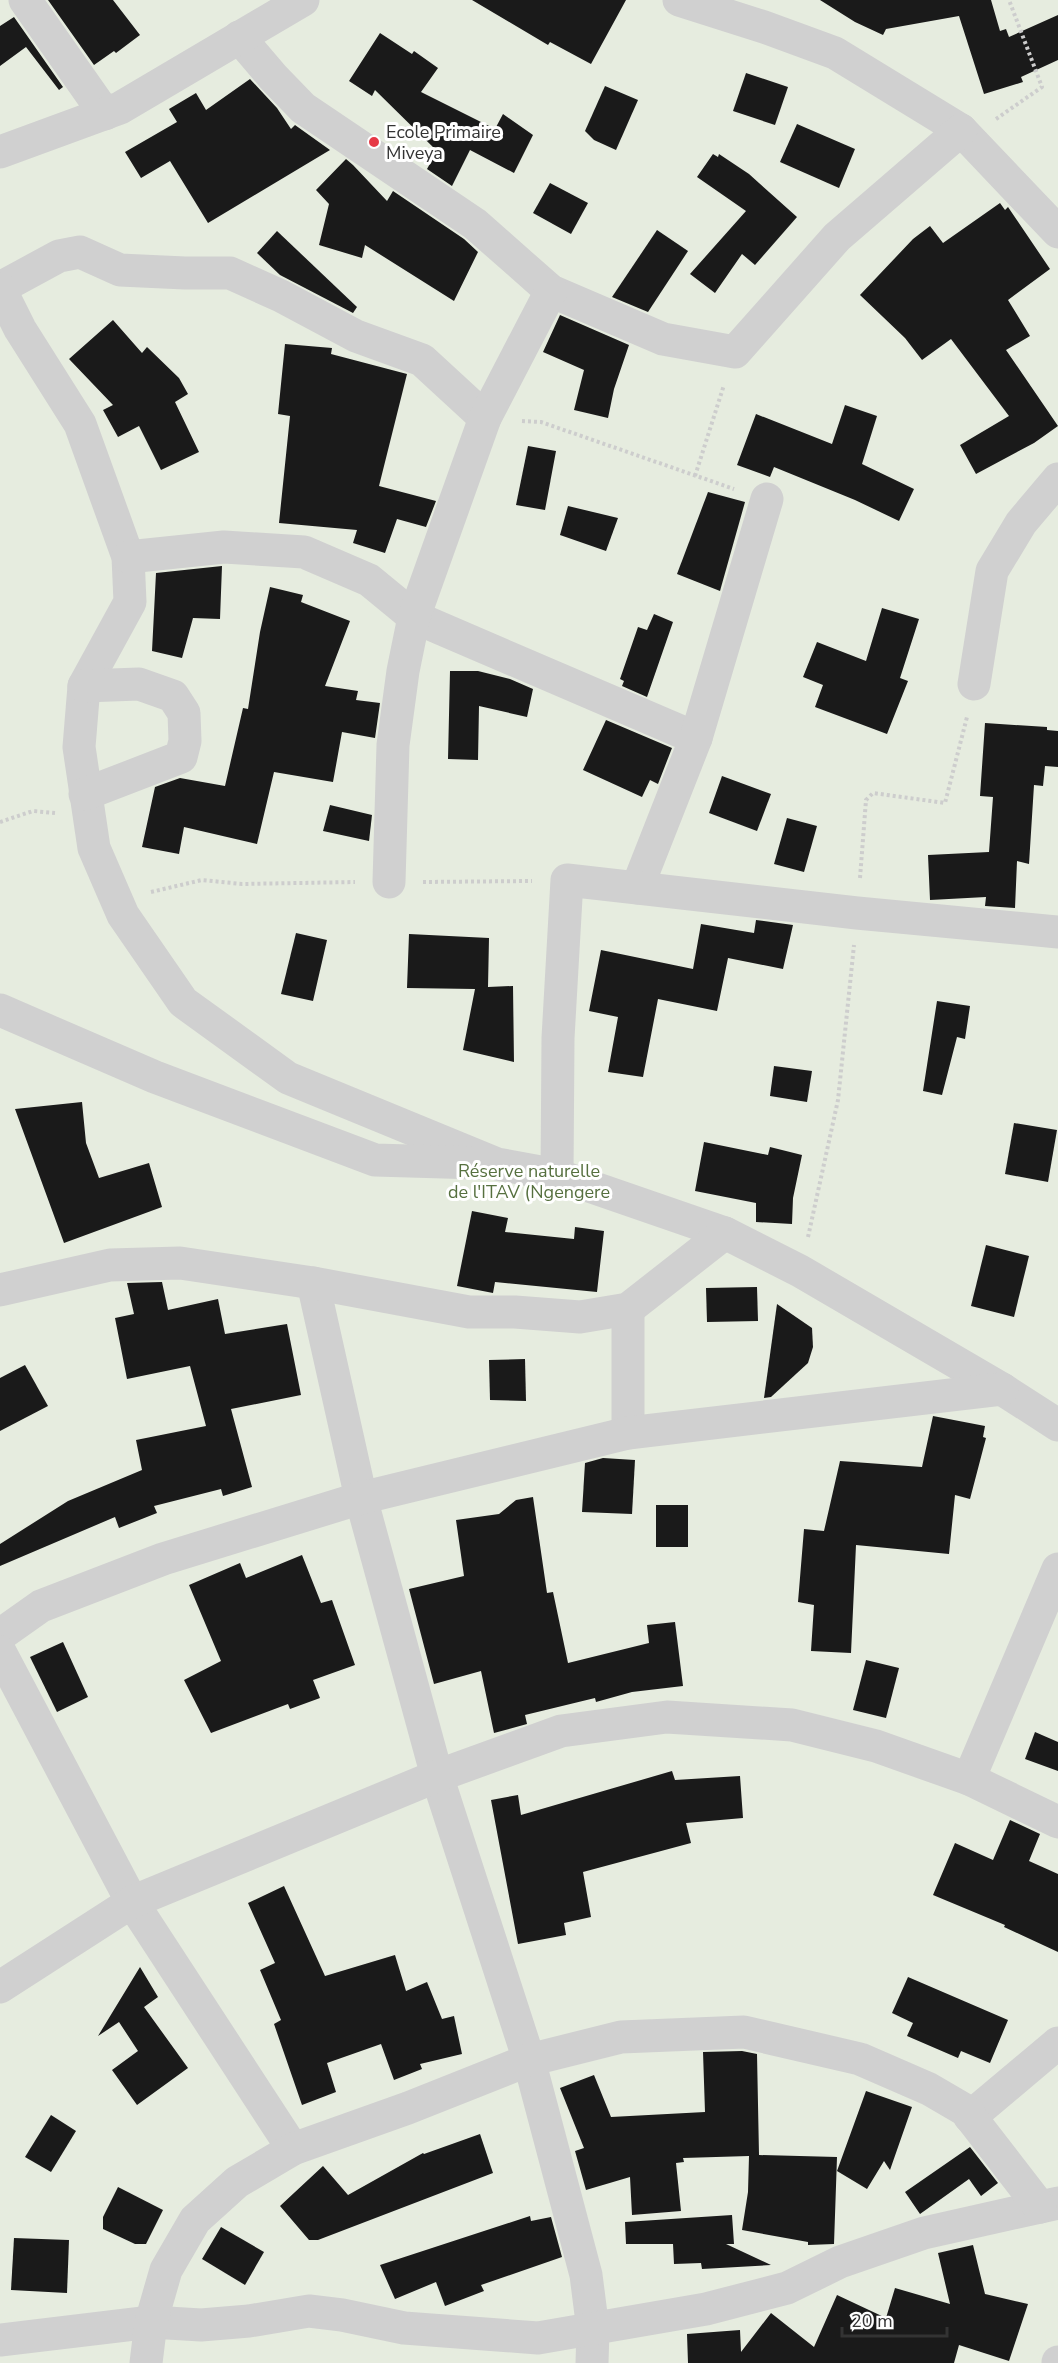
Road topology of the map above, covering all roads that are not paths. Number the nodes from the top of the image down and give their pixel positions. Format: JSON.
{"nodes":[{"id":1,"x":25,"y":0,"type":"edge"},
{"id":2,"x":679,"y":0,"type":"edge"},
{"id":3,"x":291,"y":3,"type":"edge"},
{"id":4,"x":239,"y":37,"type":"junction"},
{"id":5,"x":105,"y":114,"type":"junction"},
{"id":6,"x":961,"y":130,"type":"junction"},
{"id":7,"x":0,"y":152,"type":"edge"},
{"id":8,"x":1058,"y":232,"type":"edge"},
{"id":9,"x":0,"y":288,"type":"edge"},
{"id":10,"x":551,"y":291,"type":"junction"},
{"id":11,"x":485,"y":418,"type":"junction"},
{"id":12,"x":1058,"y":479,"type":"edge"},
{"id":13,"x":767,"y":499,"type":"road end"},
{"id":14,"x":128,"y":557,"type":"junction"},
{"id":15,"x":414,"y":617,"type":"junction"},
{"id":16,"x":974,"y":684,"type":"road end"},
{"id":17,"x":84,"y":686,"type":"junction"},
{"id":18,"x":696,"y":738,"type":"junction"},
{"id":19,"x":86,"y":805,"type":"junction"},
{"id":20,"x":389,"y":882,"type":"road end"},
{"id":21,"x":637,"y":888,"type":"junction"},
{"id":22,"x":1058,"y":932,"type":"edge"},
{"id":23,"x":0,"y":1010,"type":"edge"},
{"id":24,"x":497,"y":1164,"type":"junction"},
{"id":25,"x":557,"y":1175,"type":"junction"},
{"id":26,"x":725,"y":1233,"type":"junction"},
{"id":27,"x":313,"y":1283,"type":"junction"},
{"id":28,"x":0,"y":1290,"type":"edge"},
{"id":29,"x":628,"y":1309,"type":"junction"},
{"id":30,"x":1002,"y":1389,"type":"junction"},
{"id":31,"x":1058,"y":1425,"type":"edge"},
{"id":32,"x":628,"y":1433,"type":"junction"},
{"id":33,"x":361,"y":1498,"type":"junction"},
{"id":34,"x":1058,"y":1569,"type":"edge"},
{"id":35,"x":0,"y":1635,"type":"edge"},
{"id":36,"x":0,"y":1652,"type":"edge"},
{"id":37,"x":437,"y":1776,"type":"junction"},
{"id":38,"x":969,"y":1779,"type":"junction"},
{"id":39,"x":1058,"y":1822,"type":"edge"},
{"id":40,"x":132,"y":1902,"type":"junction"},
{"id":41,"x":0,"y":1987,"type":"edge"},
{"id":42,"x":1058,"y":2043,"type":"edge"},
{"id":43,"x":529,"y":2060,"type":"junction"},
{"id":44,"x":970,"y":2117,"type":"junction"},
{"id":45,"x":293,"y":2149,"type":"junction"},
{"id":46,"x":1049,"y":2205,"type":"edge"},
{"id":47,"x":151,"y":2322,"type":"junction"},
{"id":48,"x":593,"y":2330,"type":"junction"},
{"id":49,"x":0,"y":2340,"type":"edge"},
{"id":50,"x":146,"y":2363,"type":"edge"},
{"id":51,"x":592,"y":2363,"type":"edge"}],
"edges":[{"from":1,"to":5,"type":"street"},
{"from":2,"to":6,"type":"street"},
{"from":3,"to":4,"type":"street"},
{"from":4,"to":5,"type":"street"},
{"from":4,"to":10,"type":"street"},
{"from":5,"to":7,"type":"street"},
{"from":6,"to":8,"type":"street"},
{"from":6,"to":10,"type":"street"},
{"from":9,"to":11,"type":"street"},
{"from":9,"to":14,"type":"street"},
{"from":10,"to":11,"type":"street"},
{"from":11,"to":15,"type":"street"},
{"from":12,"to":16,"type":"street"},
{"from":13,"to":18,"type":"street"},
{"from":14,"to":15,"type":"street"},
{"from":14,"to":17,"type":"street"},
{"from":15,"to":18,"type":"street"},
{"from":15,"to":20,"type":"street"},
{"from":17,"to":19,"type":"street"},
{"from":17,"to":19,"type":"street"},
{"from":18,"to":21,"type":"street"},
{"from":19,"to":24,"type":"street"},
{"from":21,"to":22,"type":"street"},
{"from":21,"to":25,"type":"street"},
{"from":23,"to":24,"type":"street"},
{"from":24,"to":25,"type":"street"},
{"from":25,"to":26,"type":"street"},
{"from":26,"to":29,"type":"street"},
{"from":26,"to":30,"type":"street"},
{"from":27,"to":28,"type":"street"},
{"from":27,"to":29,"type":"street"},
{"from":27,"to":33,"type":"street"},
{"from":29,"to":32,"type":"street"},
{"from":30,"to":31,"type":"street"},
{"from":30,"to":32,"type":"street"},
{"from":32,"to":33,"type":"street"},
{"from":33,"to":35,"type":"street"},
{"from":33,"to":37,"type":"street"},
{"from":34,"to":38,"type":"street"},
{"from":36,"to":40,"type":"street"},
{"from":37,"to":38,"type":"street"},
{"from":37,"to":40,"type":"street"},
{"from":37,"to":43,"type":"street"},
{"from":38,"to":39,"type":"street"},
{"from":40,"to":41,"type":"street"},
{"from":40,"to":45,"type":"street"},
{"from":42,"to":44,"type":"street"},
{"from":43,"to":44,"type":"street"},
{"from":43,"to":45,"type":"street"},
{"from":43,"to":48,"type":"street"},
{"from":44,"to":46,"type":"street"},
{"from":45,"to":47,"type":"street"},
{"from":46,"to":48,"type":"street"},
{"from":47,"to":48,"type":"street"},
{"from":47,"to":49,"type":"street"},
{"from":47,"to":50,"type":"street"},
{"from":48,"to":51,"type":"street"}]}
